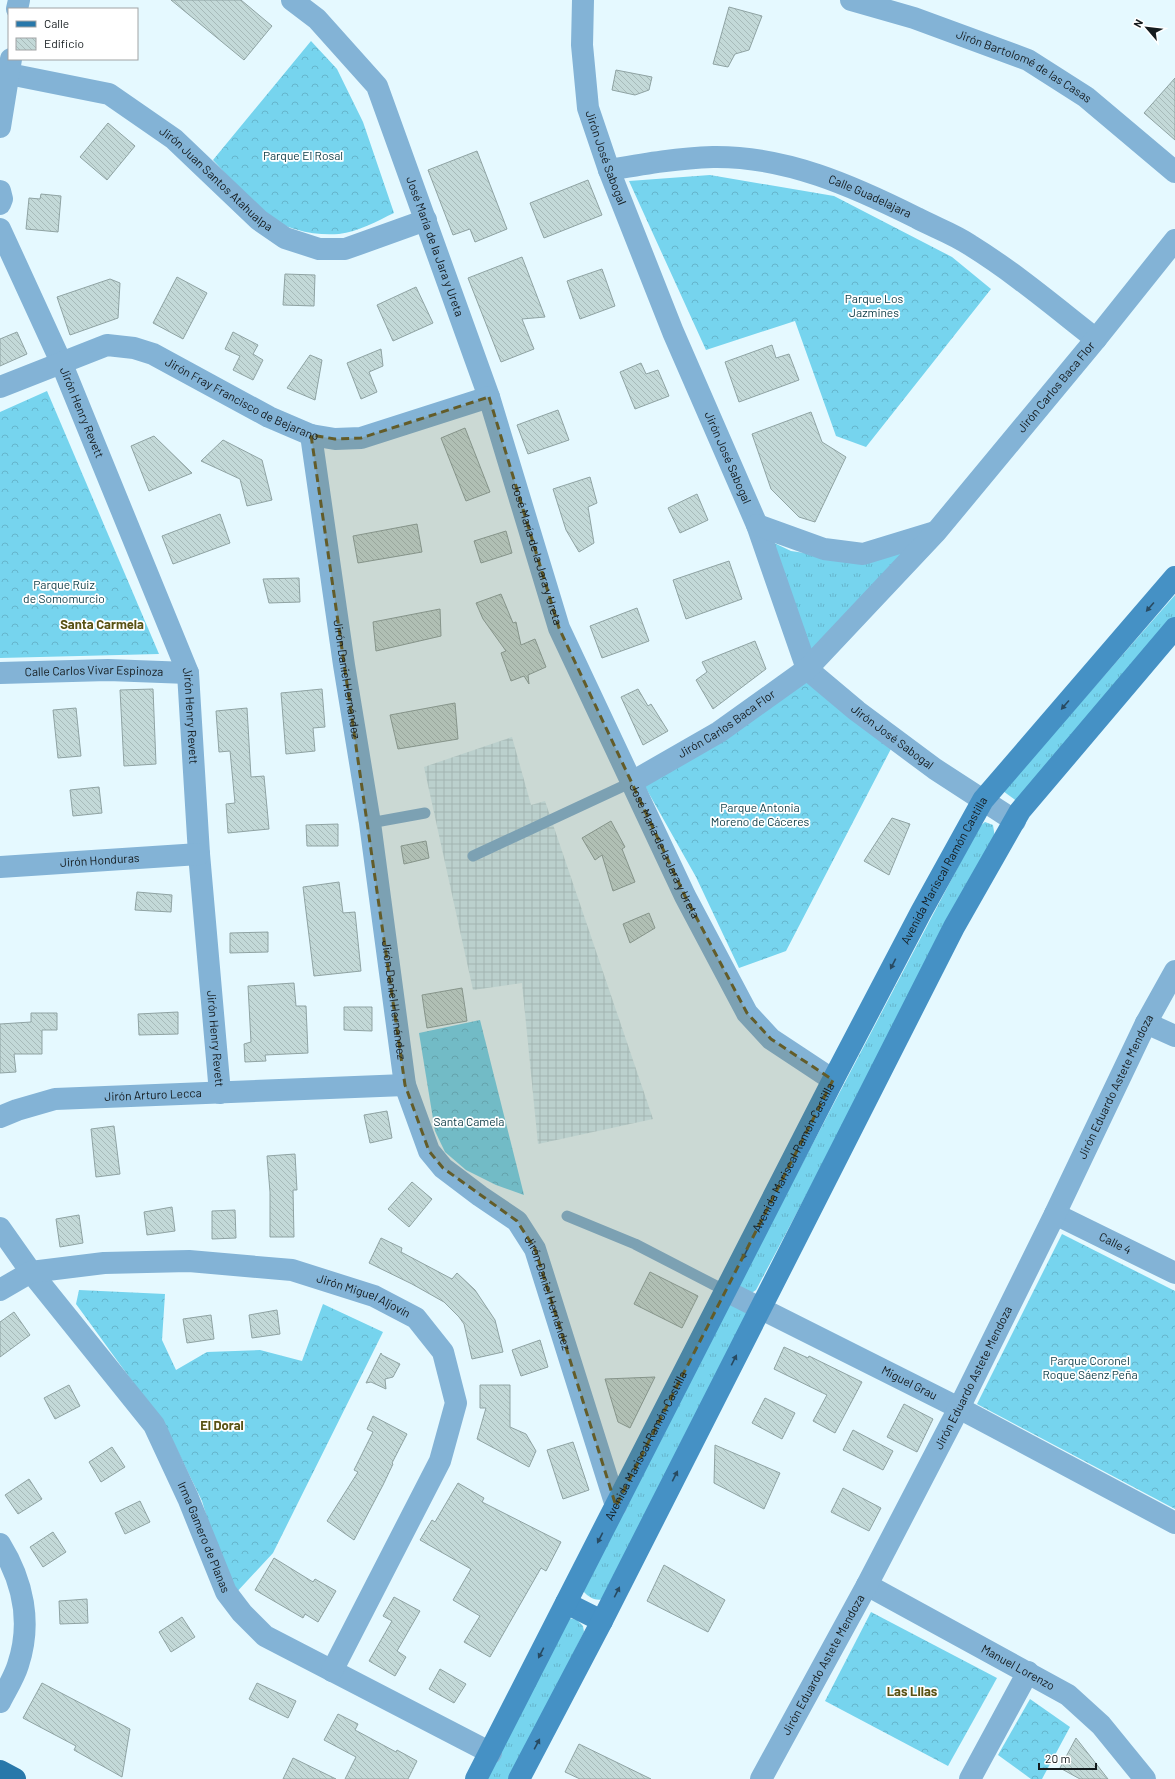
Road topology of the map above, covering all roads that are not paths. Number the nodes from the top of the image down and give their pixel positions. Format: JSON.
{"nodes":[{"id":1,"x":292,"y":0,"type":"edge"},
{"id":2,"x":583,"y":0,"type":"edge"},
{"id":3,"x":851,"y":0,"type":"edge"},
{"id":4,"x":10,"y":67,"type":"edge"},
{"id":5,"x":0,"y":127,"type":"edge"},
{"id":6,"x":609,"y":170,"type":"junction"},
{"id":7,"x":1175,"y":172,"type":"edge"},
{"id":8,"x":0,"y":191,"type":"edge"},
{"id":9,"x":0,"y":204,"type":"edge"},
{"id":10,"x":426,"y":220,"type":"junction"},
{"id":11,"x":0,"y":229,"type":"edge"},
{"id":12,"x":1175,"y":240,"type":"edge"},
{"id":13,"x":1096,"y":339,"type":"junction"},
{"id":14,"x":60,"y":362,"type":"junction"},
{"id":15,"x":0,"y":388,"type":"edge"},
{"id":16,"x":489,"y":397,"type":"junction"},
{"id":17,"x":311,"y":435,"type":"junction"},
{"id":18,"x":757,"y":525,"type":"junction"},
{"id":19,"x":936,"y":532,"type":"junction"},
{"id":20,"x":1175,"y":577,"type":"edge"},
{"id":21,"x":1175,"y":628,"type":"edge"},
{"id":22,"x":807,"y":669,"type":"junction"},
{"id":23,"x":0,"y":673,"type":"edge"},
{"id":24,"x":188,"y":673,"type":"junction"},
{"id":25,"x":632,"y":782,"type":"junction"},
{"id":26,"x":984,"y":800,"type":"junction"},
{"id":27,"x":425,"y":813,"type":"dead end"},
{"id":28,"x":1015,"y":821,"type":"junction"},
{"id":29,"x":370,"y":823,"type":"junction"},
{"id":30,"x":199,"y":854,"type":"junction"},
{"id":31,"x":473,"y":856,"type":"dead end"},
{"id":32,"x":0,"y":867,"type":"edge"},
{"id":33,"x":1175,"y":971,"type":"edge"},
{"id":34,"x":1146,"y":1023,"type":"junction"},
{"id":35,"x":1175,"y":1036,"type":"edge"},
{"id":36,"x":833,"y":1080,"type":"junction"},
{"id":37,"x":405,"y":1085,"type":"junction"},
{"id":38,"x":220,"y":1093,"type":"junction"},
{"id":39,"x":0,"y":1117,"type":"edge"},
{"id":40,"x":1056,"y":1214,"type":"junction"},
{"id":41,"x":567,"y":1216,"type":"dead end"},
{"id":42,"x":0,"y":1228,"type":"edge"},
{"id":43,"x":87,"y":1265,"type":"junction"},
{"id":44,"x":31,"y":1272,"type":"junction"},
{"id":45,"x":1175,"y":1273,"type":"edge"},
{"id":46,"x":0,"y":1290,"type":"edge"},
{"id":47,"x":726,"y":1291,"type":"junction"},
{"id":48,"x":59,"y":1306,"type":"junction"},
{"id":49,"x":760,"y":1308,"type":"junction"},
{"id":50,"x":959,"y":1408,"type":"junction"},
{"id":51,"x":616,"y":1506,"type":"junction"},
{"id":52,"x":1175,"y":1523,"type":"edge"},
{"id":53,"x":0,"y":1544,"type":"edge"},
{"id":54,"x":867,"y":1585,"type":"junction"},
{"id":55,"x":566,"y":1603,"type":"junction"},
{"id":56,"x":602,"y":1621,"type":"junction"},
{"id":57,"x":332,"y":1671,"type":"junction"},
{"id":58,"x":1028,"y":1672,"type":"junction"},
{"id":59,"x":0,"y":1702,"type":"edge"},
{"id":60,"x":491,"y":1753,"type":"junction"},
{"id":61,"x":0,"y":1771,"type":"edge"},
{"id":62,"x":15,"y":1779,"type":"edge"},
{"id":63,"x":476,"y":1779,"type":"edge"},
{"id":64,"x":519,"y":1779,"type":"edge"},
{"id":65,"x":761,"y":1779,"type":"edge"},
{"id":66,"x":970,"y":1779,"type":"edge"},
{"id":67,"x":1145,"y":1779,"type":"edge"}],
"edges":[{"from":1,"to":10,"type":"street","name":"José María de la Jara y Ureta"},
{"from":2,"to":6,"type":"street","name":"Jirón José Sabogal"},
{"from":3,"to":7,"type":"street","name":"Jirón Bartolomé de las Casas"},
{"from":4,"to":5,"type":"street"},
{"from":4,"to":10,"type":"street","name":"Jirón Juan Santos Atahualpa"},
{"from":6,"to":13,"type":"street","name":"Calle Guadelajara"},
{"from":6,"to":18,"type":"street","name":"Jirón José Sabogal"},
{"from":8,"to":9,"type":"street"},
{"from":10,"to":16,"type":"street","name":"José María de la Jara y Ureta"},
{"from":11,"to":14,"type":"street","name":"Jirón Henry Revett"},
{"from":12,"to":13,"type":"street","name":"Jirón Carlos Baca Flor"},
{"from":13,"to":19,"type":"street","name":"Jirón Carlos Baca Flor"},
{"from":14,"to":15,"type":"street","name":"Jirón Fray Francisco de Bejarano"},
{"from":14,"to":17,"type":"street","name":"Jirón Fray Francisco de Bejarano"},
{"from":14,"to":24,"type":"street","name":"Jirón Henry Revett"},
{"from":16,"to":17,"type":"street","name":"Jirón Fray Francisco de Bejarano"},
{"from":16,"to":25,"type":"street","name":"José María de la Jara y Ureta"},
{"from":17,"to":29,"type":"street","name":"Jirón Daniel Hernández"},
{"from":18,"to":19,"type":"street"},
{"from":18,"to":22,"type":"street","name":"Jirón José Sabogal"},
{"from":19,"to":22,"type":"street","name":"Jirón Carlos Baca Flor"},
{"from":20,"to":26,"type":"main road","name":"Avenida Mariscal Ramón Castilla","one_way":true},
{"from":21,"to":28,"type":"main road"},
{"from":22,"to":25,"type":"street","name":"Jirón Carlos Baca Flor"},
{"from":22,"to":26,"type":"street","name":"Jirón José Sabogal"},
{"from":23,"to":24,"type":"street","name":"Calle Carlos Vivar Espinoza"},
{"from":24,"to":30,"type":"street","name":"Jirón Henry Revett"},
{"from":25,"to":31,"type":"lane","name":"Jirón Carlos Baca Flor"},
{"from":25,"to":36,"type":"street","name":"José María de la Jara y Ureta"},
{"from":26,"to":28,"type":"street","name":"Jirón José Sabogal"},
{"from":26,"to":36,"type":"main road","name":"Avenida Mariscal Ramón Castilla","one_way":true},
{"from":27,"to":29,"type":"lane"},
{"from":28,"to":49,"type":"main road"},
{"from":29,"to":37,"type":"street","name":"Jirón Daniel Hernández"},
{"from":30,"to":32,"type":"street","name":"Jirón Honduras"},
{"from":30,"to":38,"type":"street","name":"Jirón Henry Revett"},
{"from":33,"to":34,"type":"street","name":"Jirón Eduardo Astete Mendoza"},
{"from":34,"to":35,"type":"street"},
{"from":34,"to":40,"type":"street","name":"Jirón Eduardo Astete Mendoza"},
{"from":36,"to":47,"type":"main road","name":"Avenida Mariscal Ramón Castilla","one_way":true},
{"from":37,"to":38,"type":"street","name":"Jirón Arturo Lecca"},
{"from":37,"to":51,"type":"street","name":"Jirón Daniel Hernández"},
{"from":38,"to":39,"type":"street","name":"Jirón Arturo Lecca"},
{"from":40,"to":45,"type":"street","name":"Calle 4"},
{"from":40,"to":50,"type":"street","name":"Jirón Eduardo Astete Mendoza"},
{"from":41,"to":47,"type":"lane"},
{"from":42,"to":44,"type":"street","name":"Irma Gamero de Planas"},
{"from":43,"to":44,"type":"street","name":"Jirón Miguel Aljovín"},
{"from":43,"to":48,"type":"street"},
{"from":43,"to":57,"type":"street","name":"Jirón Miguel Aljovín"},
{"from":44,"to":46,"type":"street","name":"Jirón Miguel Aljovín"},
{"from":44,"to":48,"type":"street","name":"Irma Gamero de Planas"},
{"from":47,"to":49,"type":"street","name":"Miguel Grau"},
{"from":47,"to":51,"type":"main road","name":"Avenida Mariscal Ramón Castilla"},
{"from":48,"to":57,"type":"street","name":"Irma Gamero de Planas"},
{"from":49,"to":50,"type":"street","name":"Miguel Grau"},
{"from":56,"to":49,"type":"main road","one_way":true},
{"from":50,"to":52,"type":"street","name":"Miguel Grau"},
{"from":50,"to":54,"type":"street","name":"Jirón Eduardo Astete Mendoza"},
{"from":51,"to":55,"type":"main road","name":"Avenida Mariscal Ramón Castilla","one_way":true},
{"from":53,"to":59,"type":"street"},
{"from":54,"to":58,"type":"street","name":"Manuel Lorenzo"},
{"from":54,"to":65,"type":"street","name":"Jirón Eduardo Astete Mendoza"},
{"from":55,"to":56,"type":"main road"},
{"from":55,"to":60,"type":"main road","name":"Avenida Mariscal Ramón Castilla","one_way":true},
{"from":64,"to":56,"type":"main road","one_way":true},
{"from":57,"to":60,"type":"street","name":"Irma Gamero de Planas"},
{"from":58,"to":66,"type":"street"},
{"from":58,"to":67,"type":"street","name":"Manuel Lorenzo"},
{"from":60,"to":63,"type":"main road","name":"Avenida Mariscal Ramón Castilla"},
{"from":61,"to":62,"type":"main road"}]}
